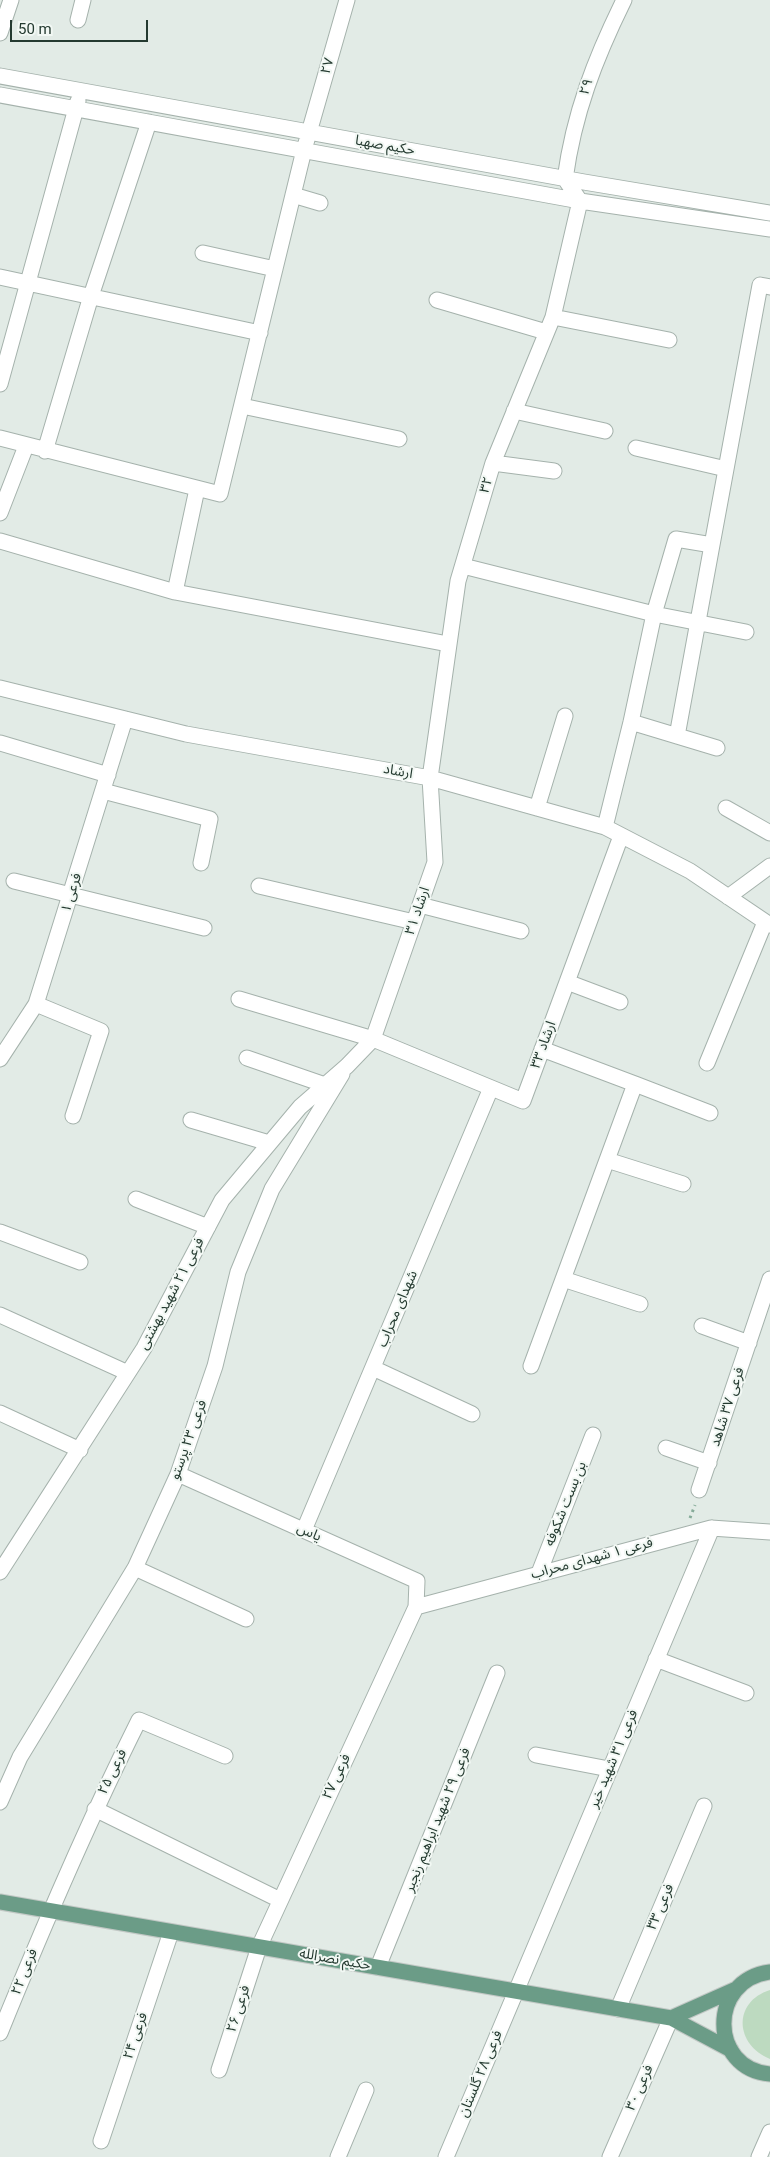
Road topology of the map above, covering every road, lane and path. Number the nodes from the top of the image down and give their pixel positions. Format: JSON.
{"nodes":[{"id":1,"x":11,"y":0,"type":"edge"},
{"id":2,"x":83,"y":0,"type":"edge"},
{"id":3,"x":347,"y":0,"type":"edge"},
{"id":4,"x":624,"y":0,"type":"edge"},
{"id":5,"x":78,"y":20,"type":"dead end"},
{"id":6,"x":0,"y":32,"type":"edge"},
{"id":7,"x":0,"y":76,"type":"edge"},
{"id":8,"x":80,"y":91,"type":"junction"},
{"id":9,"x":0,"y":95,"type":"edge"},
{"id":10,"x":76,"y":109,"type":"junction"},
{"id":11,"x":149,"y":122,"type":"junction"},
{"id":12,"x":310,"y":133,"type":"junction"},
{"id":13,"x":304,"y":150,"type":"junction"},
{"id":14,"x":565,"y":179,"type":"junction"},
{"id":15,"x":293,"y":195,"type":"junction"},
{"id":16,"x":580,"y":201,"type":"junction"},
{"id":17,"x":320,"y":203,"type":"dead end"},
{"id":18,"x":770,"y":214,"type":"edge"},
{"id":19,"x":770,"y":229,"type":"edge"},
{"id":20,"x":203,"y":253,"type":"dead end"},
{"id":21,"x":275,"y":269,"type":"junction"},
{"id":22,"x":0,"y":277,"type":"edge"},
{"id":23,"x":28,"y":282,"type":"junction"},
{"id":24,"x":770,"y":287,"type":"edge"},
{"id":25,"x":91,"y":296,"type":"junction"},
{"id":26,"x":437,"y":300,"type":"dead end"},
{"id":27,"x":552,"y":317,"type":"junction"},
{"id":28,"x":260,"y":332,"type":"junction"},
{"id":29,"x":546,"y":332,"type":"junction"},
{"id":30,"x":669,"y":340,"type":"dead end"},
{"id":31,"x":0,"y":384,"type":"edge"},
{"id":32,"x":242,"y":406,"type":"junction"},
{"id":33,"x":514,"y":411,"type":"junction"},
{"id":34,"x":605,"y":431,"type":"dead end"},
{"id":35,"x":0,"y":438,"type":"edge"},
{"id":36,"x":399,"y":438,"type":"dead end"},
{"id":37,"x":26,"y":446,"type":"junction"},
{"id":38,"x":636,"y":448,"type":"dead end"},
{"id":39,"x":45,"y":451,"type":"junction"},
{"id":40,"x":494,"y":463,"type":"junction"},
{"id":41,"x":726,"y":469,"type":"junction"},
{"id":42,"x":554,"y":471,"type":"dead end"},
{"id":43,"x":197,"y":488,"type":"junction"},
{"id":44,"x":0,"y":513,"type":"edge"},
{"id":45,"x":0,"y":541,"type":"edge"},
{"id":46,"x":712,"y":545,"type":"junction"},
{"id":47,"x":462,"y":566,"type":"junction"},
{"id":48,"x":174,"y":592,"type":"junction"},
{"id":49,"x":654,"y":614,"type":"junction"},
{"id":50,"x":697,"y":622,"type":"junction"},
{"id":51,"x":746,"y":632,"type":"dead end"},
{"id":52,"x":448,"y":644,"type":"junction"},
{"id":53,"x":0,"y":688,"type":"edge"},
{"id":54,"x":565,"y":716,"type":"dead end"},
{"id":55,"x":125,"y":719,"type":"junction"},
{"id":56,"x":631,"y":722,"type":"junction"},
{"id":57,"x":677,"y":736,"type":"junction"},
{"id":58,"x":0,"y":744,"type":"edge"},
{"id":59,"x":717,"y":748,"type":"dead end"},
{"id":60,"x":108,"y":775,"type":"junction"},
{"id":61,"x":430,"y":778,"type":"junction"},
{"id":62,"x":103,"y":791,"type":"junction"},
{"id":63,"x":537,"y":808,"type":"junction"},
{"id":64,"x":726,"y":808,"type":"dead end"},
{"id":65,"x":605,"y":827,"type":"junction"},
{"id":66,"x":770,"y":833,"type":"edge"},
{"id":67,"x":621,"y":836,"type":"junction"},
{"id":68,"x":201,"y":863,"type":"dead end"},
{"id":69,"x":770,"y":866,"type":"edge"},
{"id":70,"x":14,"y":881,"type":"dead end"},
{"id":71,"x":260,"y":886,"type":"dead end"},
{"id":72,"x":71,"y":896,"type":"junction"},
{"id":73,"x":728,"y":897,"type":"junction"},
{"id":74,"x":420,"y":905,"type":"junction"},
{"id":75,"x":414,"y":922,"type":"junction"},
{"id":76,"x":767,"y":923,"type":"edge"},
{"id":77,"x":204,"y":928,"type":"dead end"},
{"id":78,"x":521,"y":931,"type":"dead end"},
{"id":79,"x":567,"y":982,"type":"junction"},
{"id":80,"x":239,"y":999,"type":"dead end"},
{"id":81,"x":620,"y":1002,"type":"dead end"},
{"id":82,"x":36,"y":1004,"type":"junction"},
{"id":83,"x":373,"y":1039,"type":"junction"},
{"id":84,"x":542,"y":1049,"type":"junction"},
{"id":85,"x":247,"y":1058,"type":"dead end"},
{"id":86,"x":0,"y":1059,"type":"edge"},
{"id":87,"x":707,"y":1063,"type":"dead end"},
{"id":88,"x":635,"y":1084,"type":"junction"},
{"id":89,"x":330,"y":1087,"type":"junction"},
{"id":90,"x":491,"y":1088,"type":"junction"},
{"id":91,"x":710,"y":1113,"type":"dead end"},
{"id":92,"x":73,"y":1116,"type":"dead end"},
{"id":93,"x":191,"y":1120,"type":"dead end"},
{"id":94,"x":269,"y":1143,"type":"junction"},
{"id":95,"x":607,"y":1160,"type":"junction"},
{"id":96,"x":683,"y":1184,"type":"dead end"},
{"id":97,"x":136,"y":1199,"type":"dead end"},
{"id":98,"x":208,"y":1227,"type":"junction"},
{"id":99,"x":0,"y":1232,"type":"edge"},
{"id":100,"x":80,"y":1262,"type":"dead end"},
{"id":101,"x":563,"y":1279,"type":"junction"},
{"id":102,"x":770,"y":1279,"type":"edge"},
{"id":103,"x":640,"y":1304,"type":"dead end"},
{"id":104,"x":0,"y":1315,"type":"edge"},
{"id":105,"x":702,"y":1326,"type":"dead end"},
{"id":106,"x":749,"y":1343,"type":"junction"},
{"id":107,"x":530,"y":1366,"type":"dead end"},
{"id":108,"x":373,"y":1368,"type":"junction"},
{"id":109,"x":128,"y":1373,"type":"junction"},
{"id":110,"x":0,"y":1412,"type":"edge"},
{"id":111,"x":472,"y":1414,"type":"dead end"},
{"id":112,"x":593,"y":1436,"type":"dead end"},
{"id":113,"x":666,"y":1448,"type":"dead end"},
{"id":114,"x":80,"y":1450,"type":"junction"},
{"id":115,"x":709,"y":1463,"type":"junction"},
{"id":116,"x":178,"y":1474,"type":"junction"},
{"id":117,"x":699,"y":1490,"type":"joint"},
{"id":118,"x":712,"y":1528,"type":"junction"},
{"id":119,"x":304,"y":1530,"type":"junction"},
{"id":120,"x":770,"y":1532,"type":"edge"},
{"id":121,"x":685,"y":1534,"type":"junction"},
{"id":122,"x":6,"y":1552,"type":"edge"},
{"id":123,"x":135,"y":1568,"type":"junction"},
{"id":124,"x":0,"y":1572,"type":"edge"},
{"id":125,"x":539,"y":1572,"type":"junction"},
{"id":126,"x":416,"y":1607,"type":"junction"},
{"id":127,"x":246,"y":1618,"type":"dead end"},
{"id":128,"x":656,"y":1660,"type":"junction"},
{"id":129,"x":497,"y":1673,"type":"dead end"},
{"id":130,"x":746,"y":1693,"type":"dead end"},
{"id":131,"x":536,"y":1755,"type":"dead end"},
{"id":132,"x":225,"y":1756,"type":"dead end"},
{"id":133,"x":609,"y":1770,"type":"junction"},
{"id":134,"x":0,"y":1802,"type":"edge"},
{"id":135,"x":704,"y":1806,"type":"dead end"},
{"id":136,"x":95,"y":1809,"type":"junction"},
{"id":137,"x":280,"y":1900,"type":"junction"},
{"id":138,"x":0,"y":1902,"type":"edge"},
{"id":139,"x":50,"y":1911,"type":"junction"},
{"id":140,"x":171,"y":1932,"type":"junction"},
{"id":141,"x":259,"y":1947,"type":"junction"},
{"id":142,"x":378,"y":1967,"type":"junction"},
{"id":143,"x":770,"y":1972,"type":"edge"},
{"id":144,"x":736,"y":1989,"type":"junction"},
{"id":145,"x":517,"y":1991,"type":"junction"},
{"id":146,"x":618,"y":2009,"type":"junction"},
{"id":147,"x":670,"y":2018,"type":"junction"},
{"id":148,"x":0,"y":2033,"type":"edge"},
{"id":149,"x":731,"y":2050,"type":"junction"},
{"id":150,"x":218,"y":2070,"type":"dead end"},
{"id":151,"x":770,"y":2074,"type":"edge"},
{"id":152,"x":366,"y":2090,"type":"dead end"},
{"id":153,"x":770,"y":2132,"type":"edge"},
{"id":154,"x":101,"y":2141,"type":"dead end"},
{"id":155,"x":338,"y":2157,"type":"edge"},
{"id":156,"x":446,"y":2157,"type":"edge"},
{"id":157,"x":610,"y":2157,"type":"edge"},
{"id":158,"x":759,"y":2157,"type":"edge"}],
"edges":[{"from":1,"to":6,"type":"street"},
{"from":2,"to":5,"type":"street"},
{"from":3,"to":12,"type":"street","name":"۲۷"},
{"from":4,"to":14,"type":"street","name":"۲۹"},
{"from":7,"to":8,"type":"street","name":"حکیم صهبا"},
{"from":8,"to":10,"type":"street"},
{"from":8,"to":12,"type":"street","name":"حکیم صهبا"},
{"from":9,"to":10,"type":"street","name":"حکیم صهبا"},
{"from":10,"to":11,"type":"street","name":"حکیم صهبا"},
{"from":10,"to":23,"type":"street"},
{"from":11,"to":13,"type":"street","name":"حکیم صهبا"},
{"from":11,"to":25,"type":"street"},
{"from":12,"to":13,"type":"street","name":"۲۷"},
{"from":12,"to":14,"type":"street","name":"حکیم صهبا"},
{"from":13,"to":15,"type":"street","name":"۲۷"},
{"from":13,"to":16,"type":"street","name":"حکیم صهبا"},
{"from":14,"to":16,"type":"street"},
{"from":14,"to":18,"type":"street","name":"حکیم صهبا"},
{"from":15,"to":17,"type":"street"},
{"from":15,"to":21,"type":"street","name":"۲۷"},
{"from":16,"to":19,"type":"street","name":"حکیم صهبا"},
{"from":16,"to":27,"type":"street","name":"۳۲"},
{"from":20,"to":21,"type":"street"},
{"from":21,"to":28,"type":"street","name":"۲۷"},
{"from":22,"to":23,"type":"street"},
{"from":23,"to":25,"type":"street"},
{"from":23,"to":31,"type":"street"},
{"from":24,"to":41,"type":"street"},
{"from":25,"to":28,"type":"street"},
{"from":25,"to":39,"type":"street"},
{"from":26,"to":29,"type":"street"},
{"from":27,"to":29,"type":"street","name":"۳۲"},
{"from":27,"to":30,"type":"street"},
{"from":28,"to":32,"type":"street","name":"۲۷"},
{"from":29,"to":33,"type":"street","name":"۳۲"},
{"from":32,"to":36,"type":"street"},
{"from":32,"to":43,"type":"street","name":"۲۷"},
{"from":33,"to":34,"type":"street"},
{"from":33,"to":40,"type":"street","name":"۳۲"},
{"from":35,"to":37,"type":"street"},
{"from":37,"to":39,"type":"street"},
{"from":37,"to":44,"type":"street"},
{"from":38,"to":41,"type":"street"},
{"from":39,"to":43,"type":"street"},
{"from":40,"to":42,"type":"street"},
{"from":40,"to":47,"type":"street","name":"۳۲"},
{"from":41,"to":46,"type":"street"},
{"from":43,"to":48,"type":"street"},
{"from":45,"to":48,"type":"street"},
{"from":46,"to":49,"type":"street"},
{"from":46,"to":50,"type":"street"},
{"from":47,"to":49,"type":"street"},
{"from":47,"to":52,"type":"street","name":"۳۲"},
{"from":48,"to":52,"type":"street"},
{"from":49,"to":50,"type":"street"},
{"from":49,"to":56,"type":"street"},
{"from":50,"to":51,"type":"street"},
{"from":50,"to":57,"type":"street"},
{"from":52,"to":61,"type":"street","name":"۳۲"},
{"from":53,"to":55,"type":"street","name":"ارشاد"},
{"from":54,"to":63,"type":"street"},
{"from":55,"to":60,"type":"street","name":"فرعی ۱"},
{"from":55,"to":61,"type":"street","name":"ارشاد"},
{"from":56,"to":57,"type":"street"},
{"from":56,"to":65,"type":"street"},
{"from":57,"to":59,"type":"street"},
{"from":58,"to":60,"type":"street"},
{"from":60,"to":62,"type":"street","name":"فرعی ۱"},
{"from":61,"to":63,"type":"street","name":"ارشاد"},
{"from":61,"to":74,"type":"street","name":"ارشاد ۳۱"},
{"from":62,"to":68,"type":"street"},
{"from":62,"to":72,"type":"street","name":"فرعی ۱"},
{"from":63,"to":65,"type":"street","name":"ارشاد"},
{"from":64,"to":66,"type":"street"},
{"from":65,"to":67,"type":"street","name":"ارشاد"},
{"from":67,"to":73,"type":"street","name":"ارشاد"},
{"from":67,"to":79,"type":"street","name":"ارشاد ۳۳"},
{"from":69,"to":73,"type":"street"},
{"from":70,"to":72,"type":"street"},
{"from":71,"to":75,"type":"street"},
{"from":72,"to":77,"type":"street"},
{"from":72,"to":82,"type":"street","name":"فرعی ۱"},
{"from":73,"to":76,"type":"street","name":"ارشاد"},
{"from":74,"to":75,"type":"street","name":"ارشاد ۳۱"},
{"from":74,"to":78,"type":"street"},
{"from":75,"to":83,"type":"street","name":"ارشاد ۳۱"},
{"from":76,"to":87,"type":"street"},
{"from":79,"to":81,"type":"street"},
{"from":79,"to":84,"type":"street","name":"ارشاد ۳۳"},
{"from":80,"to":83,"type":"street","name":"ارشاد ۳۳"},
{"from":82,"to":86,"type":"street","name":"فرعی ۱"},
{"from":82,"to":92,"type":"street"},
{"from":83,"to":89,"type":"street","name":"فرعی ۲۱ شهید بهشتی"},
{"from":83,"to":90,"type":"street","name":"ارشاد ۳۳"},
{"from":84,"to":88,"type":"street"},
{"from":84,"to":90,"type":"street","name":"ارشاد ۳۳"},
{"from":85,"to":89,"type":"street"},
{"from":88,"to":91,"type":"street"},
{"from":88,"to":95,"type":"street"},
{"from":89,"to":94,"type":"street","name":"فرعی ۲۱ شهید بهشتی"},
{"from":89,"to":116,"type":"street","name":"فرعی ۲۳ پرستو"},
{"from":90,"to":108,"type":"street","name":"شهدای محراب"},
{"from":93,"to":94,"type":"street"},
{"from":94,"to":98,"type":"street","name":"فرعی ۲۱ شهید بهشتی"},
{"from":95,"to":96,"type":"street"},
{"from":95,"to":101,"type":"street"},
{"from":97,"to":98,"type":"street"},
{"from":98,"to":109,"type":"street","name":"فرعی ۲۱ شهید بهشتی"},
{"from":99,"to":100,"type":"street"},
{"from":101,"to":103,"type":"street"},
{"from":101,"to":107,"type":"street"},
{"from":102,"to":106,"type":"street","name":"فرعی ۳۷ شاهد"},
{"from":104,"to":109,"type":"street"},
{"from":105,"to":106,"type":"street"},
{"from":106,"to":115,"type":"street","name":"فرعی ۳۷ شاهد"},
{"from":108,"to":111,"type":"street"},
{"from":108,"to":119,"type":"street","name":"شهدای محراب"},
{"from":109,"to":114,"type":"street","name":"فرعی ۲۱ شهید بهشتی"},
{"from":110,"to":114,"type":"street"},
{"from":112,"to":125,"type":"street","name":"بن بست شکوفه"},
{"from":113,"to":115,"type":"street"},
{"from":114,"to":122,"type":"street","name":"فرعی ۲۱ شهید بهشتی"},
{"from":115,"to":117,"type":"street","name":"فرعی ۳۷ شاهد"},
{"from":116,"to":119,"type":"street","name":"یاس"},
{"from":116,"to":123,"type":"street","name":"فرعی ۲۳ پرستو"},
{"from":117,"to":121,"type":"path"},
{"from":118,"to":120,"type":"street","name":"فرعی ۱ شهدای محراب"},
{"from":118,"to":121,"type":"street","name":"فرعی ۱ شهدای محراب"},
{"from":118,"to":128,"type":"street","name":"فرعی ۳۱ شهید خیر"},
{"from":119,"to":126,"type":"street","name":"یاس"},
{"from":121,"to":125,"type":"street","name":"فرعی ۱ شهدای محراب"},
{"from":122,"to":124,"type":"street","name":"فرعی ۲۱ شهید بهشتی"},
{"from":123,"to":127,"type":"street"},
{"from":123,"to":134,"type":"street","name":"فرعی ۲۳ پرستو"},
{"from":125,"to":126,"type":"street","name":"فرعی ۱ شهدای محراب"},
{"from":126,"to":137,"type":"street","name":"فرعی ۲۷"},
{"from":128,"to":130,"type":"street"},
{"from":128,"to":133,"type":"street","name":"فرعی ۳۱ شهید خیر"},
{"from":129,"to":142,"type":"street","name":"فرعی ۲۹ شهید ابراهیم رنجبر"},
{"from":131,"to":133,"type":"street"},
{"from":132,"to":136,"type":"street","name":"فرعی ۲۵"},
{"from":133,"to":145,"type":"street","name":"فرعی ۳۱ شهید خیر"},
{"from":135,"to":146,"type":"street","name":"فرعی ۳۳"},
{"from":136,"to":137,"type":"street"},
{"from":136,"to":139,"type":"street","name":"فرعی ۲۵"},
{"from":137,"to":141,"type":"street","name":"فرعی ۲۷"},
{"from":138,"to":139,"type":"main road","name":"حکیم نصرالله"},
{"from":139,"to":140,"type":"main road","name":"حکیم نصرالله"},
{"from":139,"to":148,"type":"street","name":"فرعی ۲۲"},
{"from":140,"to":141,"type":"main road","name":"حکیم نصرالله"},
{"from":140,"to":154,"type":"street","name":"فرعی ۲۴"},
{"from":141,"to":142,"type":"main road","name":"حکیم نصرالله"},
{"from":141,"to":150,"type":"street","name":"فرعی ۲۶"},
{"from":142,"to":145,"type":"main road","name":"حکیم نصرالله"},
{"from":143,"to":144,"type":"main road"},
{"from":144,"to":147,"type":"main road"},
{"from":144,"to":149,"type":"main road"},
{"from":145,"to":146,"type":"main road","name":"حکیم نصرالله"},
{"from":145,"to":156,"type":"street","name":"فرعی ۲۸ گلستان"},
{"from":146,"to":147,"type":"main road","name":"حکیم نصرالله"},
{"from":147,"to":149,"type":"main road","name":"حکیم نصرالله"},
{"from":147,"to":157,"type":"street","name":"فرعی ۳۰"},
{"from":149,"to":151,"type":"main road","name":"حکیم نصرالله"},
{"from":152,"to":155,"type":"street"},
{"from":153,"to":158,"type":"street"}]}
